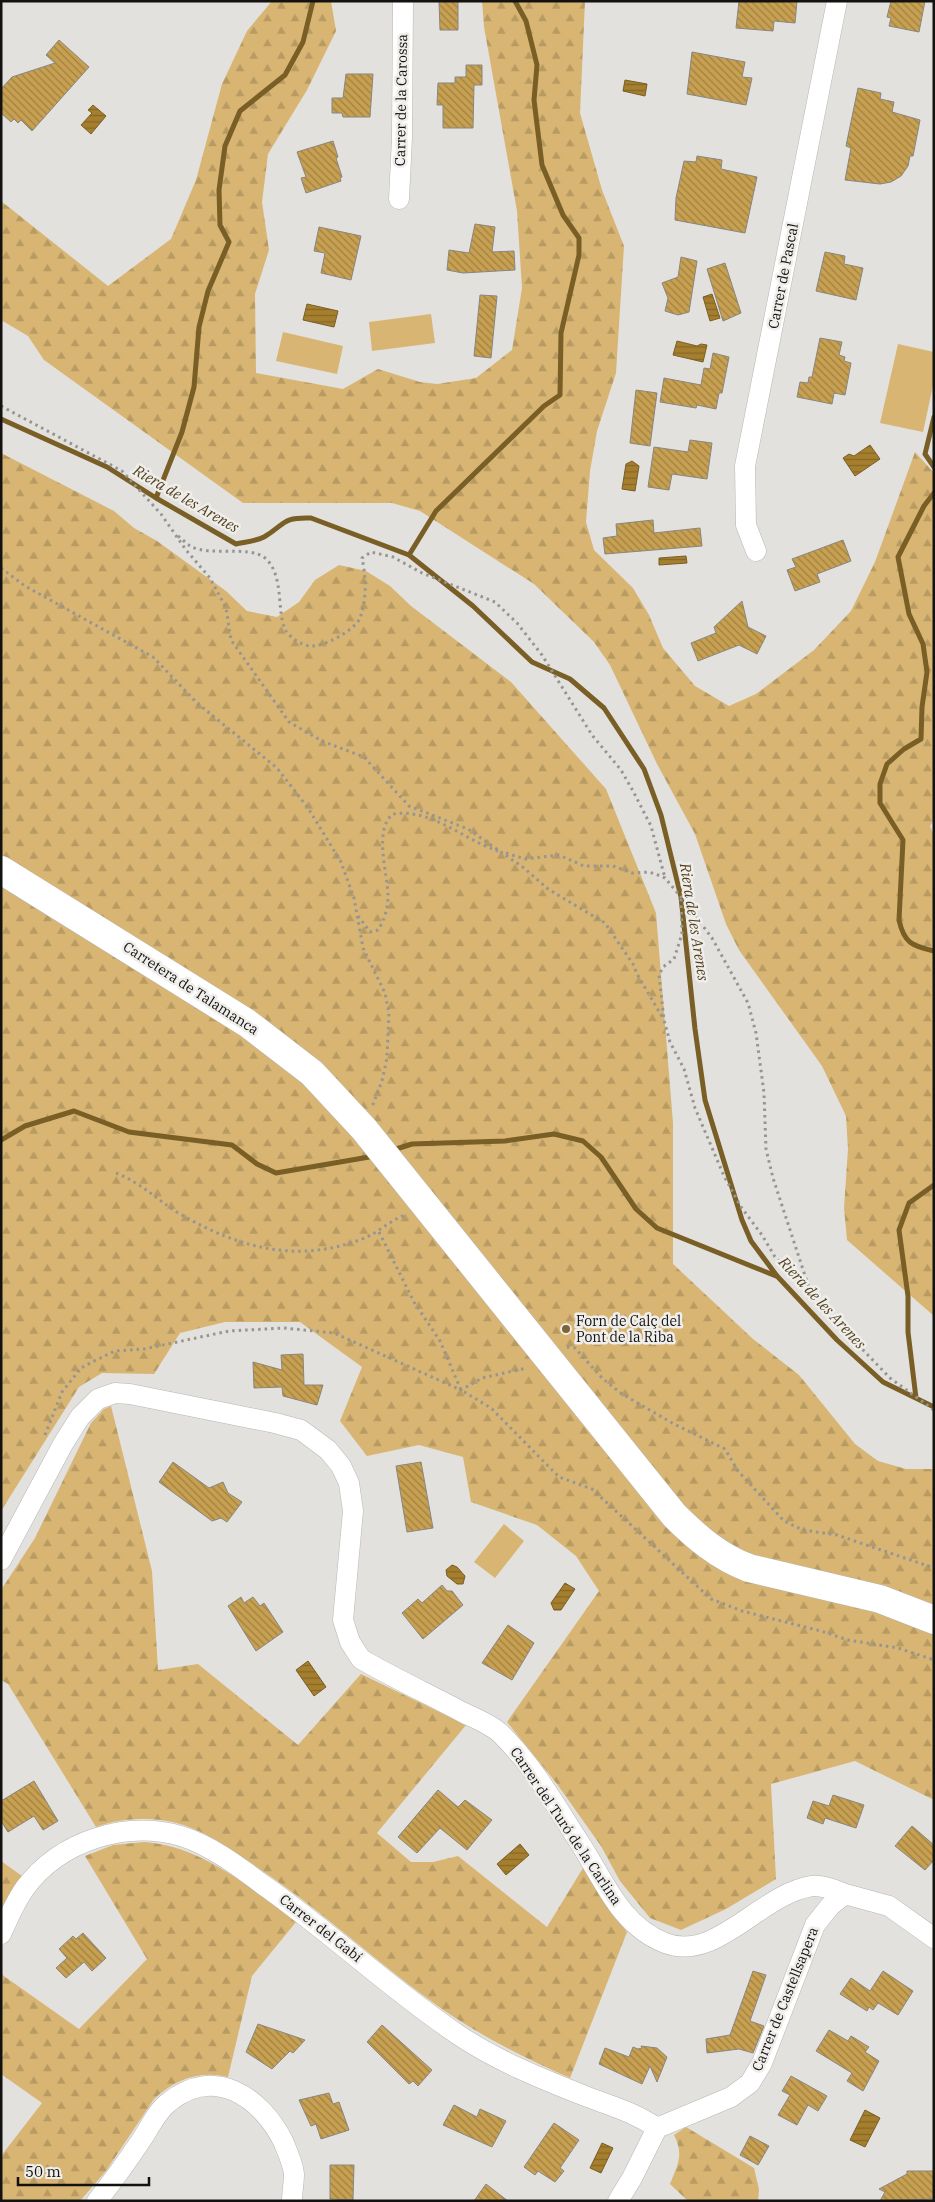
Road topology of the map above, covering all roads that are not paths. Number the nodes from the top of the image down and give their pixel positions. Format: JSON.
{"nodes":[{"id":1,"x":403,"y":1,"type":"edge"},
{"id":2,"x":837,"y":1,"type":"edge"},
{"id":3,"x":399,"y":199,"type":"dead end"},
{"id":4,"x":756,"y":551,"type":"dead end"},
{"id":5,"x":1,"y":870,"type":"edge"},
{"id":6,"x":1,"y":1560,"type":"edge"},
{"id":7,"x":934,"y":1620,"type":"edge"},
{"id":8,"x":845,"y":1894,"type":"junction"},
{"id":9,"x":1,"y":1934,"type":"edge"},
{"id":10,"x":934,"y":1938,"type":"edge"},
{"id":11,"x":657,"y":2128,"type":"junction"},
{"id":12,"x":97,"y":2201,"type":"edge"},
{"id":13,"x":292,"y":2201,"type":"edge"},
{"id":14,"x":618,"y":2201,"type":"edge"}],
"edges":[{"from":1,"to":3,"type":"street","name":"Carrer de la Carossa"},
{"from":2,"to":4,"type":"street","name":"Carrer de Pascal"},
{"from":5,"to":7,"type":"street","name":"Carretera de Talamanca"},
{"from":6,"to":8,"type":"street","name":"Carrer del Turó de la Carlina"},
{"from":8,"to":10,"type":"street"},
{"from":8,"to":11,"type":"street","name":"Carrer de Castellsapera"},
{"from":9,"to":11,"type":"street","name":"Carrer del Gabí"},
{"from":11,"to":14,"type":"street"},
{"from":12,"to":13,"type":"street"}]}
